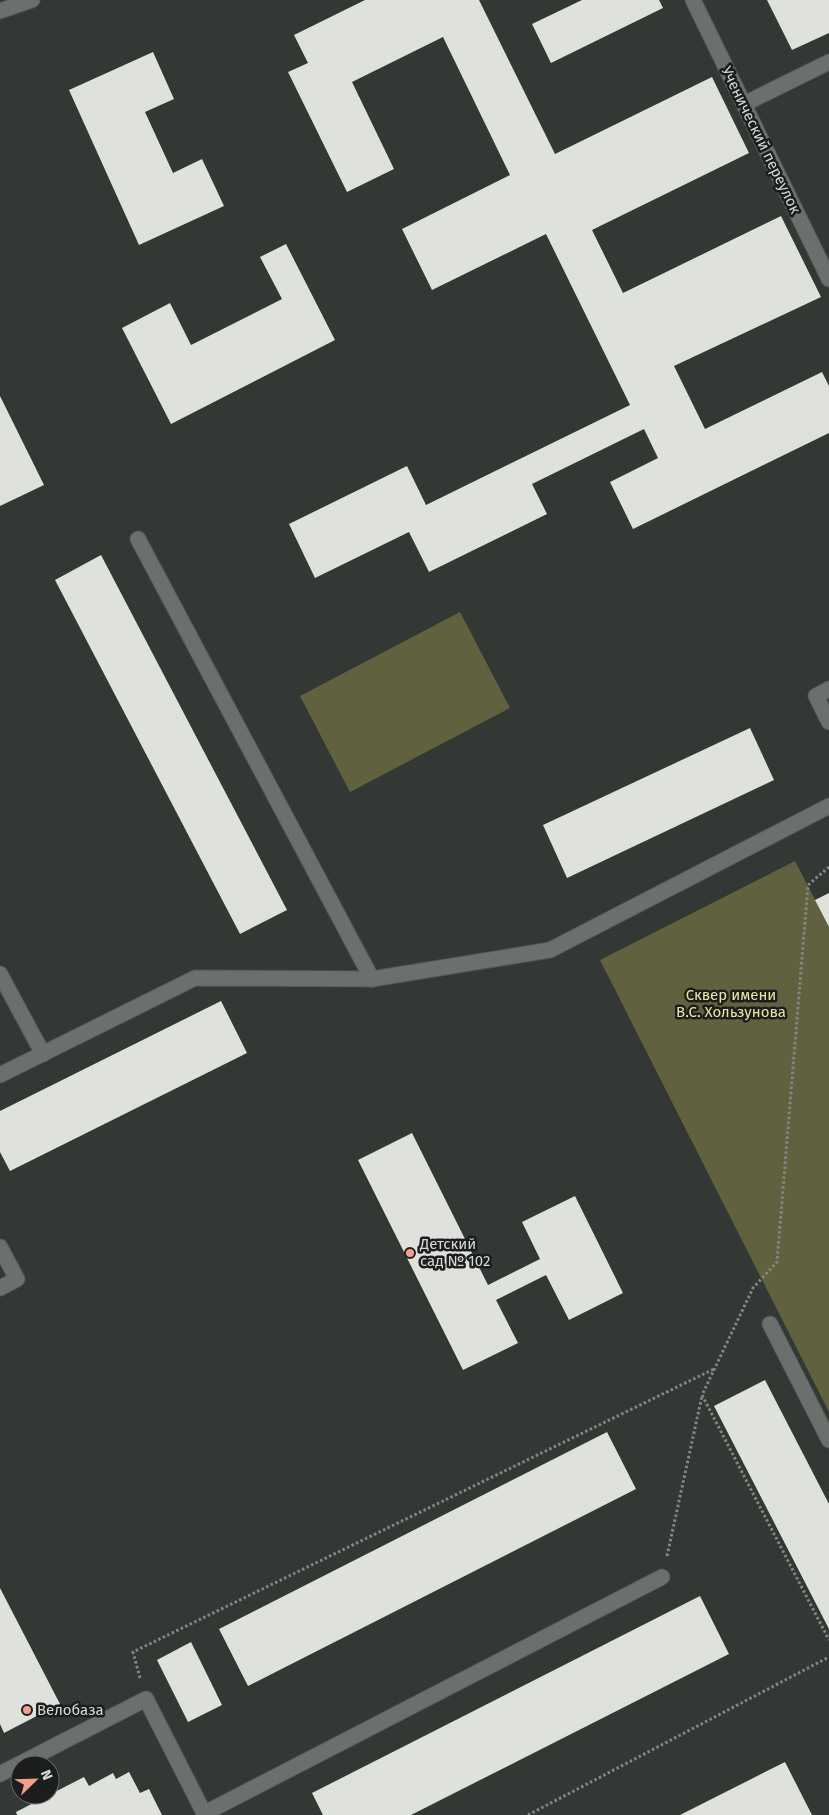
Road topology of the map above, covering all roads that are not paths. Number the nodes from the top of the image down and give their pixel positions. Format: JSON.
{"nodes":[{"id":1,"x":32,"y":0,"type":"edge"},
{"id":2,"x":693,"y":0,"type":"edge"},
{"id":3,"x":0,"y":11,"type":"edge"},
{"id":4,"x":829,"y":62,"type":"edge"},
{"id":5,"x":744,"y":104,"type":"junction"},
{"id":6,"x":829,"y":279,"type":"edge"},
{"id":7,"x":138,"y":538,"type":"dead end"},
{"id":8,"x":829,"y":689,"type":"edge"},
{"id":9,"x":829,"y":722,"type":"edge"},
{"id":10,"x":829,"y":806,"type":"edge"},
{"id":11,"x":0,"y":974,"type":"edge"},
{"id":12,"x":372,"y":980,"type":"junction"},
{"id":13,"x":43,"y":1054,"type":"junction"},
{"id":14,"x":0,"y":1075,"type":"edge"},
{"id":15,"x":0,"y":1247,"type":"edge"},
{"id":16,"x":0,"y":1288,"type":"edge"},
{"id":17,"x":770,"y":1324,"type":"dead end"},
{"id":18,"x":829,"y":1440,"type":"edge"},
{"id":19,"x":662,"y":1577,"type":"road end"},
{"id":20,"x":0,"y":1774,"type":"edge"},
{"id":21,"x":205,"y":1814,"type":"edge"}],
"edges":[{"from":1,"to":3,"type":"lane"},
{"from":2,"to":5,"type":"lane","name":"Ученический переулок"},
{"from":4,"to":5,"type":"lane"},
{"from":5,"to":6,"type":"lane","name":"Ученический переулок"},
{"from":7,"to":12,"type":"lane"},
{"from":8,"to":9,"type":"lane"},
{"from":10,"to":12,"type":"lane"},
{"from":11,"to":13,"type":"lane"},
{"from":12,"to":13,"type":"lane"},
{"from":13,"to":14,"type":"lane"},
{"from":15,"to":16,"type":"lane"},
{"from":17,"to":18,"type":"lane"},
{"from":19,"to":21,"type":"lane"},
{"from":20,"to":21,"type":"lane"}]}
